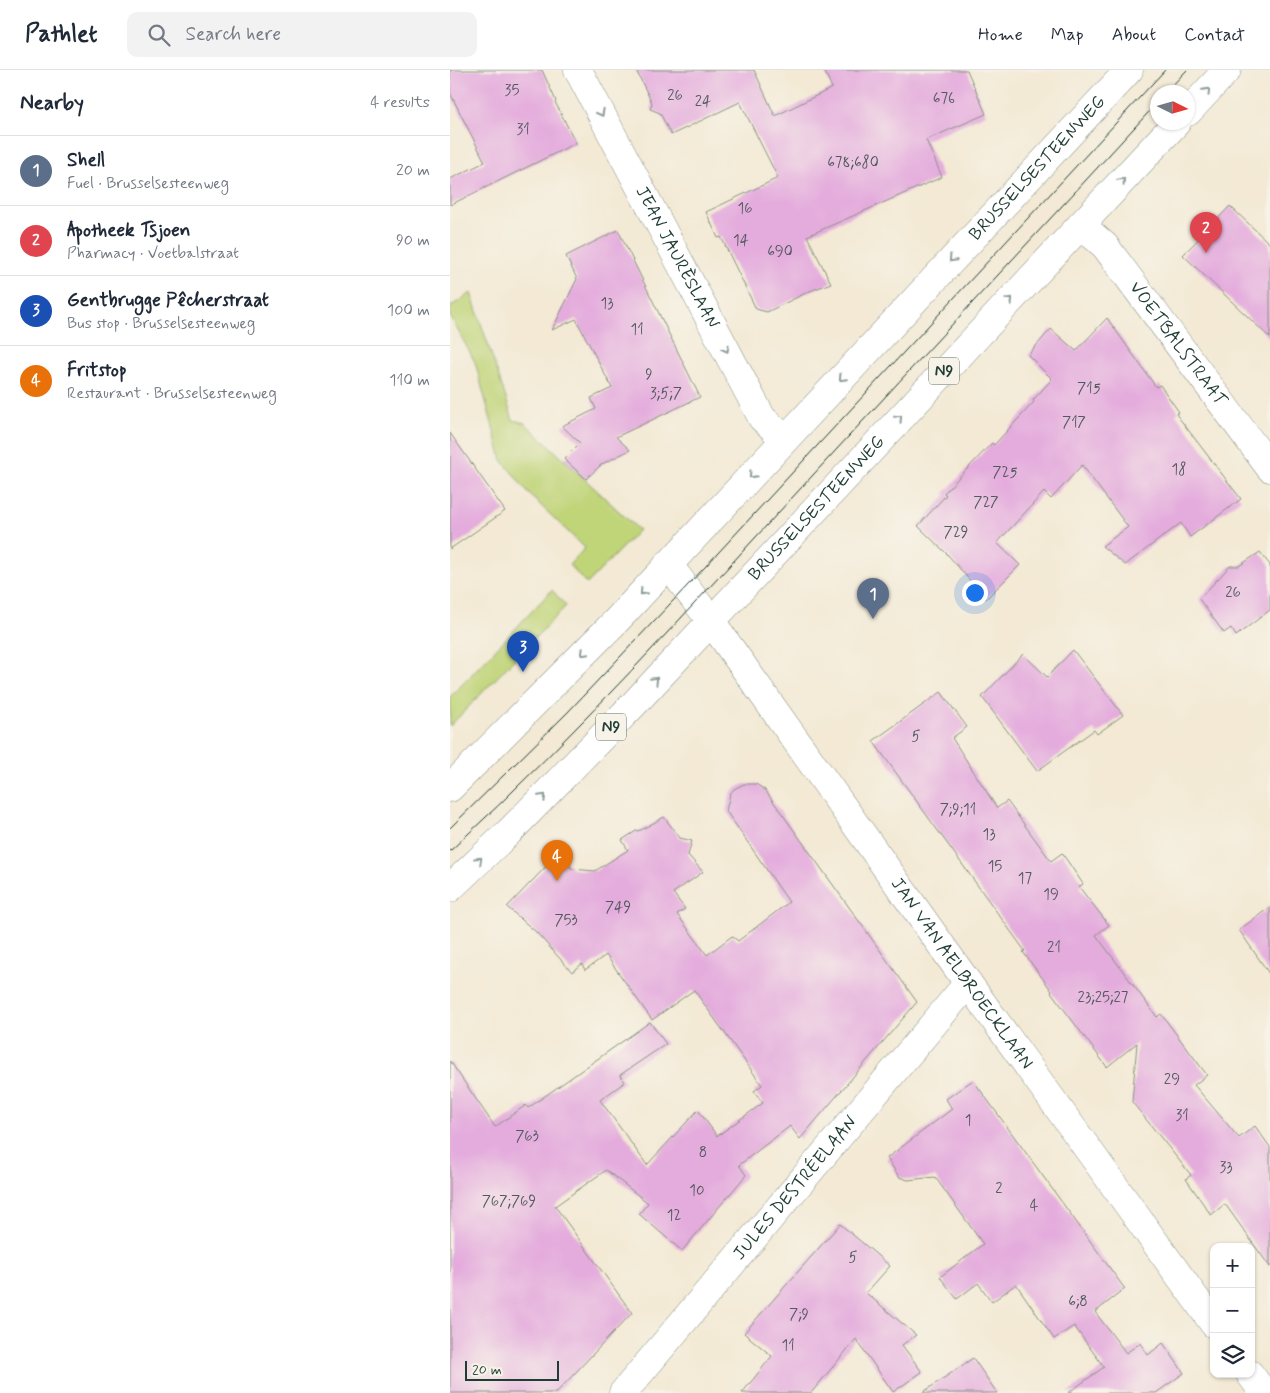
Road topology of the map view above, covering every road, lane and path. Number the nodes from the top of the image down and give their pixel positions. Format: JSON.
{"nodes":[{"id":1,"x":578,"y":70,"type":"edge"},
{"id":2,"x":1129,"y":70,"type":"edge"},
{"id":3,"x":1227,"y":70,"type":"edge"},
{"id":4,"x":1195,"y":104,"type":"edge"},
{"id":5,"x":1169,"y":130,"type":"edge"},
{"id":6,"x":1080,"y":225,"type":"junction"},
{"id":7,"x":785,"y":439,"type":"junction"},
{"id":8,"x":1270,"y":468,"type":"edge"},
{"id":9,"x":668,"y":564,"type":"junction"},
{"id":10,"x":711,"y":620,"type":"junction"},
{"id":11,"x":450,"y":788,"type":"edge"},
{"id":12,"x":450,"y":888,"type":"edge"},
{"id":13,"x":968,"y":983,"type":"junction"},
{"id":14,"x":1210,"y":1318,"type":"edge"},
{"id":15,"x":1253,"y":1378,"type":"edge"},
{"id":16,"x":623,"y":1393,"type":"edge"},
{"id":17,"x":1264,"y":1393,"type":"edge"}],
"edges":[{"from":1,"to":7,"type":"street","name":"JEAN JAURÈSLAAN","one_way":true},
{"from":2,"to":7,"type":"street","name":"BRUSSELSESTEENWEG","one_way":true},
{"from":4,"to":3,"type":"street","one_way":true},
{"from":6,"to":5,"type":"street","name":"BRUSSELSESTEENWEG","number":"N9","one_way":true},
{"from":6,"to":8,"type":"street","name":"VOETBALSTRAAT"},
{"from":10,"to":6,"type":"street","name":"BRUSSELSESTEENWEG","number":"N9","one_way":true},
{"from":7,"to":9,"type":"street","name":"BRUSSELSESTEENWEG","one_way":true},
{"from":9,"to":10,"type":"street","name":"JAN VAN AELBROECKLAAN"},
{"from":9,"to":11,"type":"street","name":"BRUSSELSESTEENWEG","one_way":true},
{"from":12,"to":10,"type":"street","name":"BRUSSELSESTEENWEG","number":"N9","one_way":true},
{"from":10,"to":13,"type":"street","name":"JAN VAN AELBROECKLAAN"},
{"from":13,"to":14,"type":"street","name":"JAN VAN AELBROECKLAAN"},
{"from":13,"to":16,"type":"street","name":"JULES DESTRÉELAAN"},
{"from":15,"to":17,"type":"street"}]}
